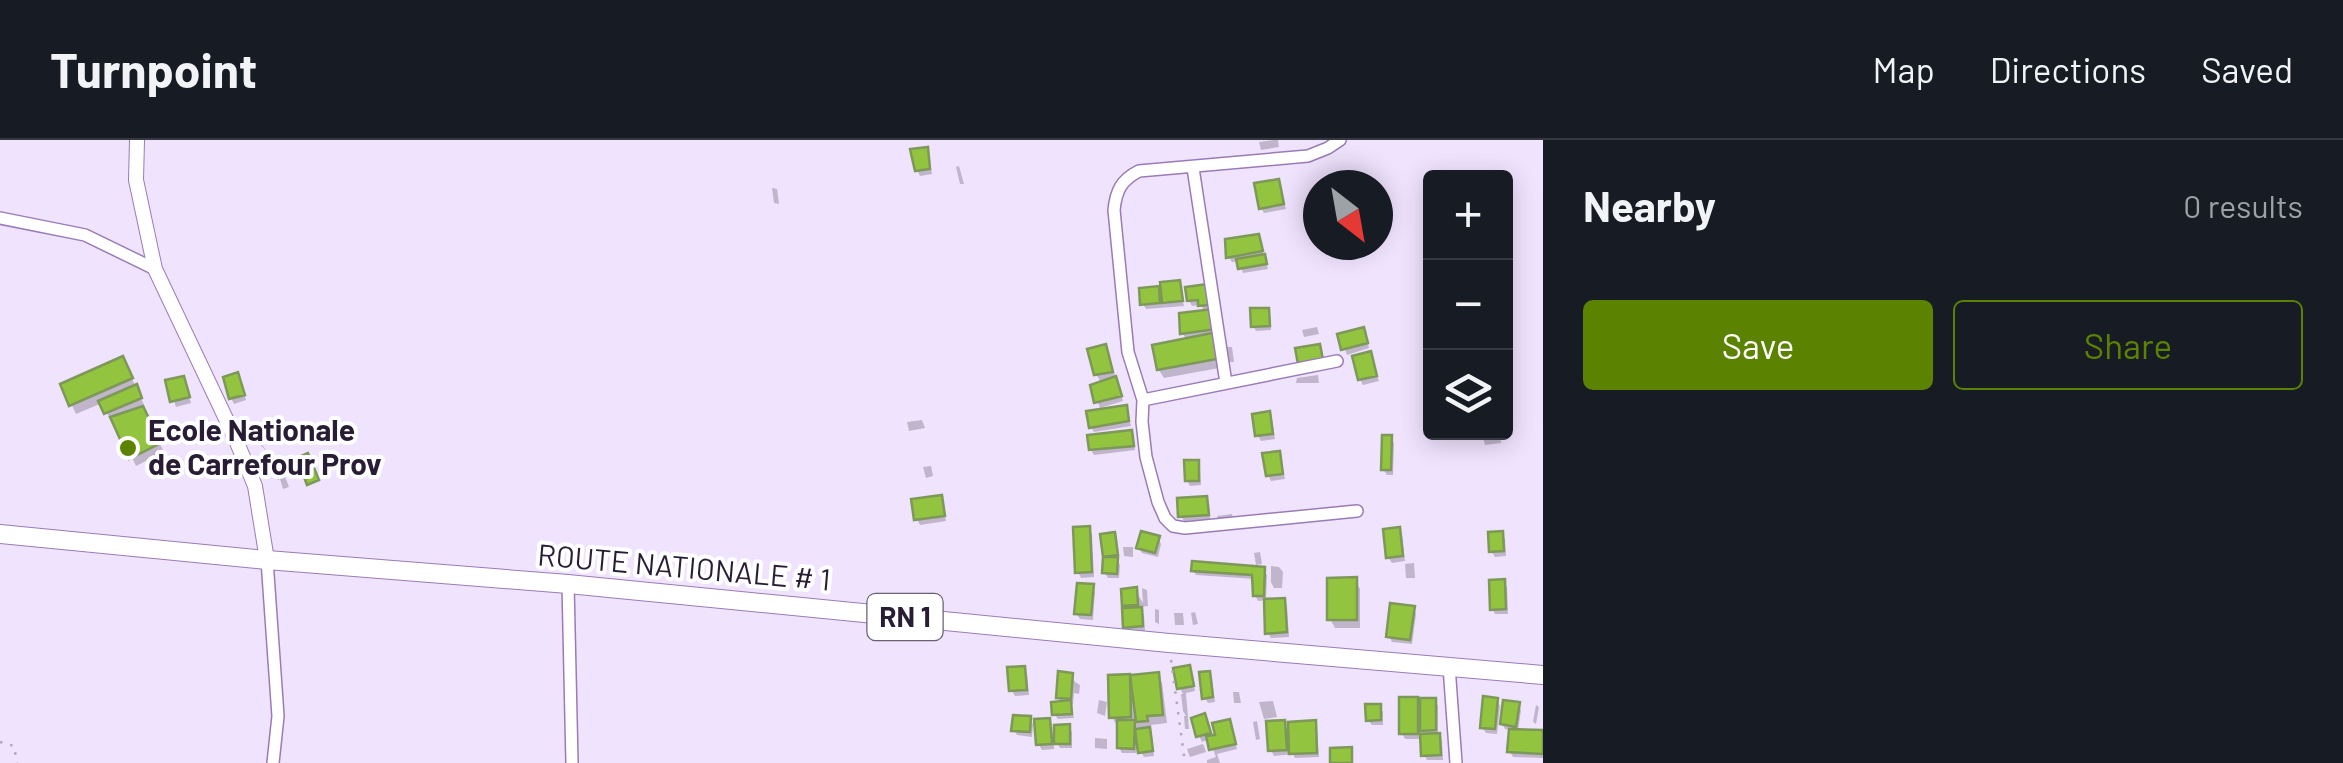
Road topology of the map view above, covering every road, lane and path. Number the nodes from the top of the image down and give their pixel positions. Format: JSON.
{"nodes":[{"id":1,"x":138,"y":140,"type":"edge"},
{"id":2,"x":1340,"y":140,"type":"edge"},
{"id":3,"x":1194,"y":168,"type":"junction"},
{"id":4,"x":0,"y":218,"type":"edge"},
{"id":5,"x":155,"y":268,"type":"junction"},
{"id":6,"x":1337,"y":361,"type":"dead end"},
{"id":7,"x":1226,"y":382,"type":"junction"},
{"id":8,"x":1144,"y":400,"type":"junction"},
{"id":9,"x":1357,"y":511,"type":"dead end"},
{"id":10,"x":0,"y":534,"type":"edge"},
{"id":11,"x":268,"y":560,"type":"junction"},
{"id":12,"x":568,"y":584,"type":"junction"},
{"id":13,"x":1169,"y":642,"type":"junction"},
{"id":14,"x":1449,"y":666,"type":"junction"},
{"id":15,"x":1543,"y":675,"type":"edge"},
{"id":16,"x":0,"y":742,"type":"edge"},
{"id":17,"x":17,"y":763,"type":"edge"},
{"id":18,"x":274,"y":763,"type":"edge"},
{"id":19,"x":572,"y":763,"type":"edge"},
{"id":20,"x":1185,"y":763,"type":"edge"},
{"id":21,"x":1456,"y":763,"type":"edge"}],
"edges":[{"from":1,"to":5,"type":"street"},
{"from":2,"to":3,"type":"street"},
{"from":3,"to":7,"type":"street"},
{"from":3,"to":8,"type":"street"},
{"from":4,"to":5,"type":"street"},
{"from":5,"to":11,"type":"street"},
{"from":6,"to":7,"type":"street"},
{"from":7,"to":8,"type":"street"},
{"from":8,"to":9,"type":"street"},
{"from":10,"to":11,"type":"main road","name":"ROUTE NATIONALE # 1","number":"RN 1"},
{"from":11,"to":12,"type":"main road","name":"ROUTE NATIONALE # 1","number":"RN 1"},
{"from":11,"to":18,"type":"street"},
{"from":12,"to":13,"type":"main road","name":"ROUTE NATIONALE # 1","number":"RN 1"},
{"from":12,"to":19,"type":"street"},
{"from":13,"to":14,"type":"main road","name":"ROUTE NATIONALE # 1","number":"RN 1"},
{"from":13,"to":20,"type":"path"},
{"from":14,"to":15,"type":"main road","name":"ROUTE NATIONALE # 1","number":"RN 1"},
{"from":14,"to":21,"type":"street"},
{"from":16,"to":17,"type":"path"}]}
